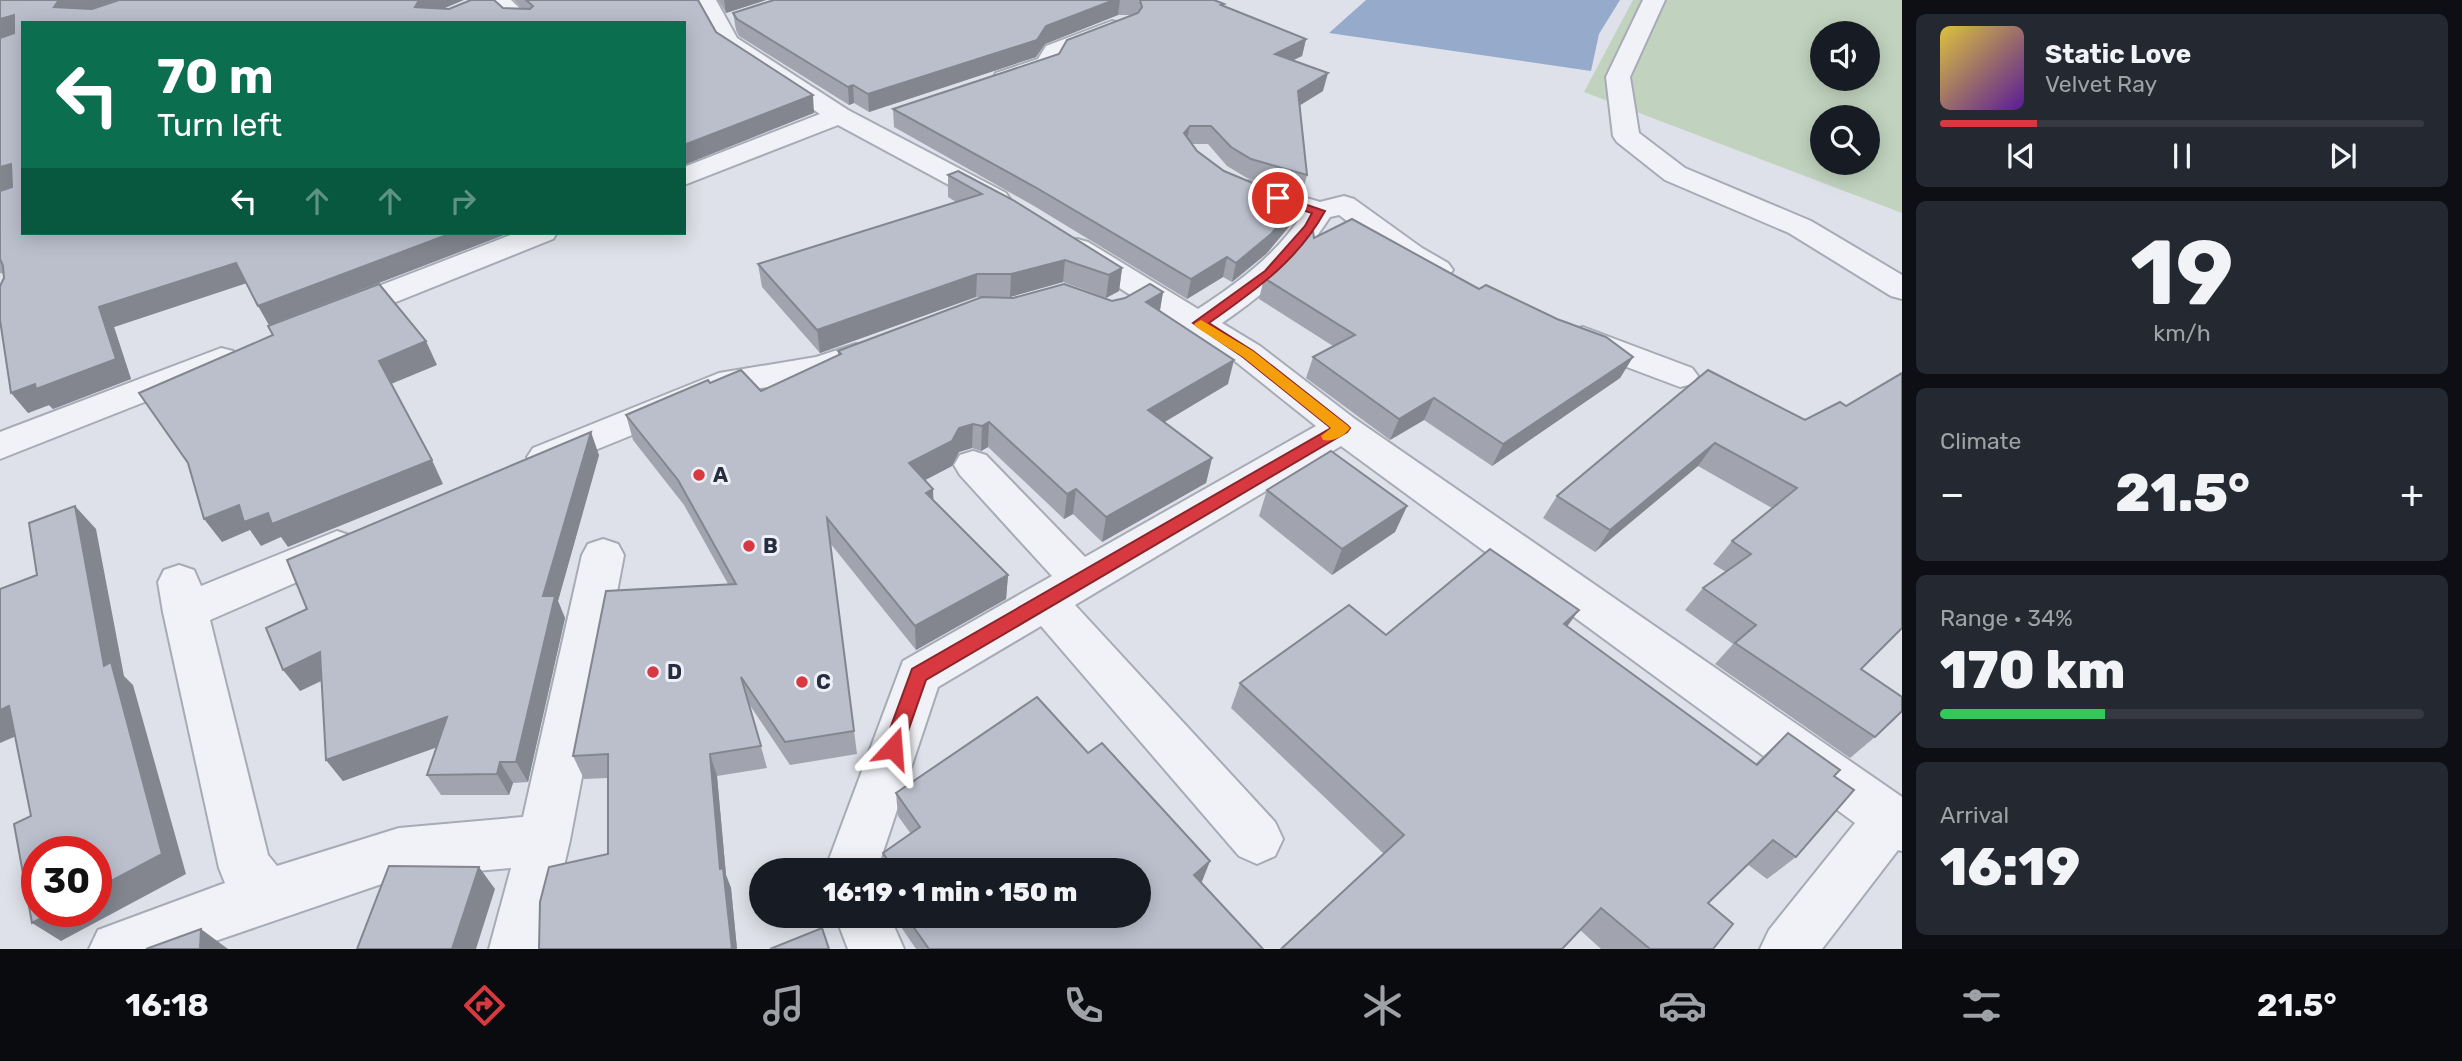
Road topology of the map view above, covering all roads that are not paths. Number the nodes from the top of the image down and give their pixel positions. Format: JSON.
{"nodes":[{"id":1,"x":1654,"y":0,"type":"edge"},
{"id":2,"x":489,"y":2,"type":"edge"},
{"id":3,"x":723,"y":14,"type":"edge"},
{"id":4,"x":521,"y":21,"type":"edge"},
{"id":5,"x":1127,"y":22,"type":"edge"},
{"id":6,"x":985,"y":85,"type":"edge"},
{"id":7,"x":861,"y":120,"type":"junction"},
{"id":8,"x":686,"y":176,"type":"edge"},
{"id":9,"x":1225,"y":180,"type":"edge"},
{"id":10,"x":1319,"y":211,"type":"junction"},
{"id":11,"x":537,"y":235,"type":"edge"},
{"id":12,"x":1458,"y":282,"type":"edge"},
{"id":13,"x":1902,"y":289,"type":"edge"},
{"id":14,"x":1199,"y":323,"type":"junction"},
{"id":15,"x":310,"y":324,"type":"edge"},
{"id":16,"x":1561,"y":330,"type":"edge"},
{"id":17,"x":886,"y":343,"type":"edge"},
{"id":18,"x":245,"y":350,"type":"edge"},
{"id":19,"x":1680,"y":376,"type":"dead end"},
{"id":20,"x":1342,"y":428,"type":"junction"},
{"id":21,"x":0,"y":446,"type":"edge"},
{"id":22,"x":973,"y":466,"type":"dead end"},
{"id":23,"x":517,"y":470,"type":"edge"},
{"id":24,"x":364,"y":535,"type":"edge"},
{"id":25,"x":603,"y":555,"type":"dead end"},
{"id":26,"x":1064,"y":591,"type":"junction"},
{"id":27,"x":1897,"y":823,"type":"edge"},
{"id":28,"x":1257,"y":839,"type":"dead end"},
{"id":29,"x":544,"y":840,"type":"junction"},
{"id":30,"x":855,"y":858,"type":"edge"},
{"id":31,"x":267,"y":895,"type":"junction"},
{"id":32,"x":867,"y":928,"type":"edge"},
{"id":33,"x":117,"y":949,"type":"edge"},
{"id":34,"x":517,"y":949,"type":"edge"},
{"id":35,"x":876,"y":949,"type":"edge"},
{"id":36,"x":1788,"y":949,"type":"edge"}],
"edges":[{"from":1,"to":13,"type":"street"},
{"from":2,"to":4,"type":"street"},
{"from":3,"to":7,"type":"street"},
{"from":5,"to":6,"type":"street"},
{"from":7,"to":8,"type":"street"},
{"from":7,"to":14,"type":"street"},
{"from":9,"to":10,"type":"street"},
{"from":10,"to":12,"type":"street"},
{"from":10,"to":14,"type":"street"},
{"from":11,"to":15,"type":"street"},
{"from":14,"to":20,"type":"street"},
{"from":16,"to":19,"type":"street"},
{"from":17,"to":23,"type":"street"},
{"from":18,"to":21,"type":"street"},
{"from":20,"to":26,"type":"street"},
{"from":20,"to":27,"type":"street"},
{"from":22,"to":26,"type":"street"},
{"from":24,"to":31,"type":"street"},
{"from":25,"to":29,"type":"street"},
{"from":26,"to":28,"type":"street"},
{"from":26,"to":30,"type":"street"},
{"from":27,"to":36,"type":"street"},
{"from":29,"to":31,"type":"street"},
{"from":29,"to":34,"type":"street"},
{"from":31,"to":33,"type":"street"},
{"from":32,"to":35,"type":"street"}]}
